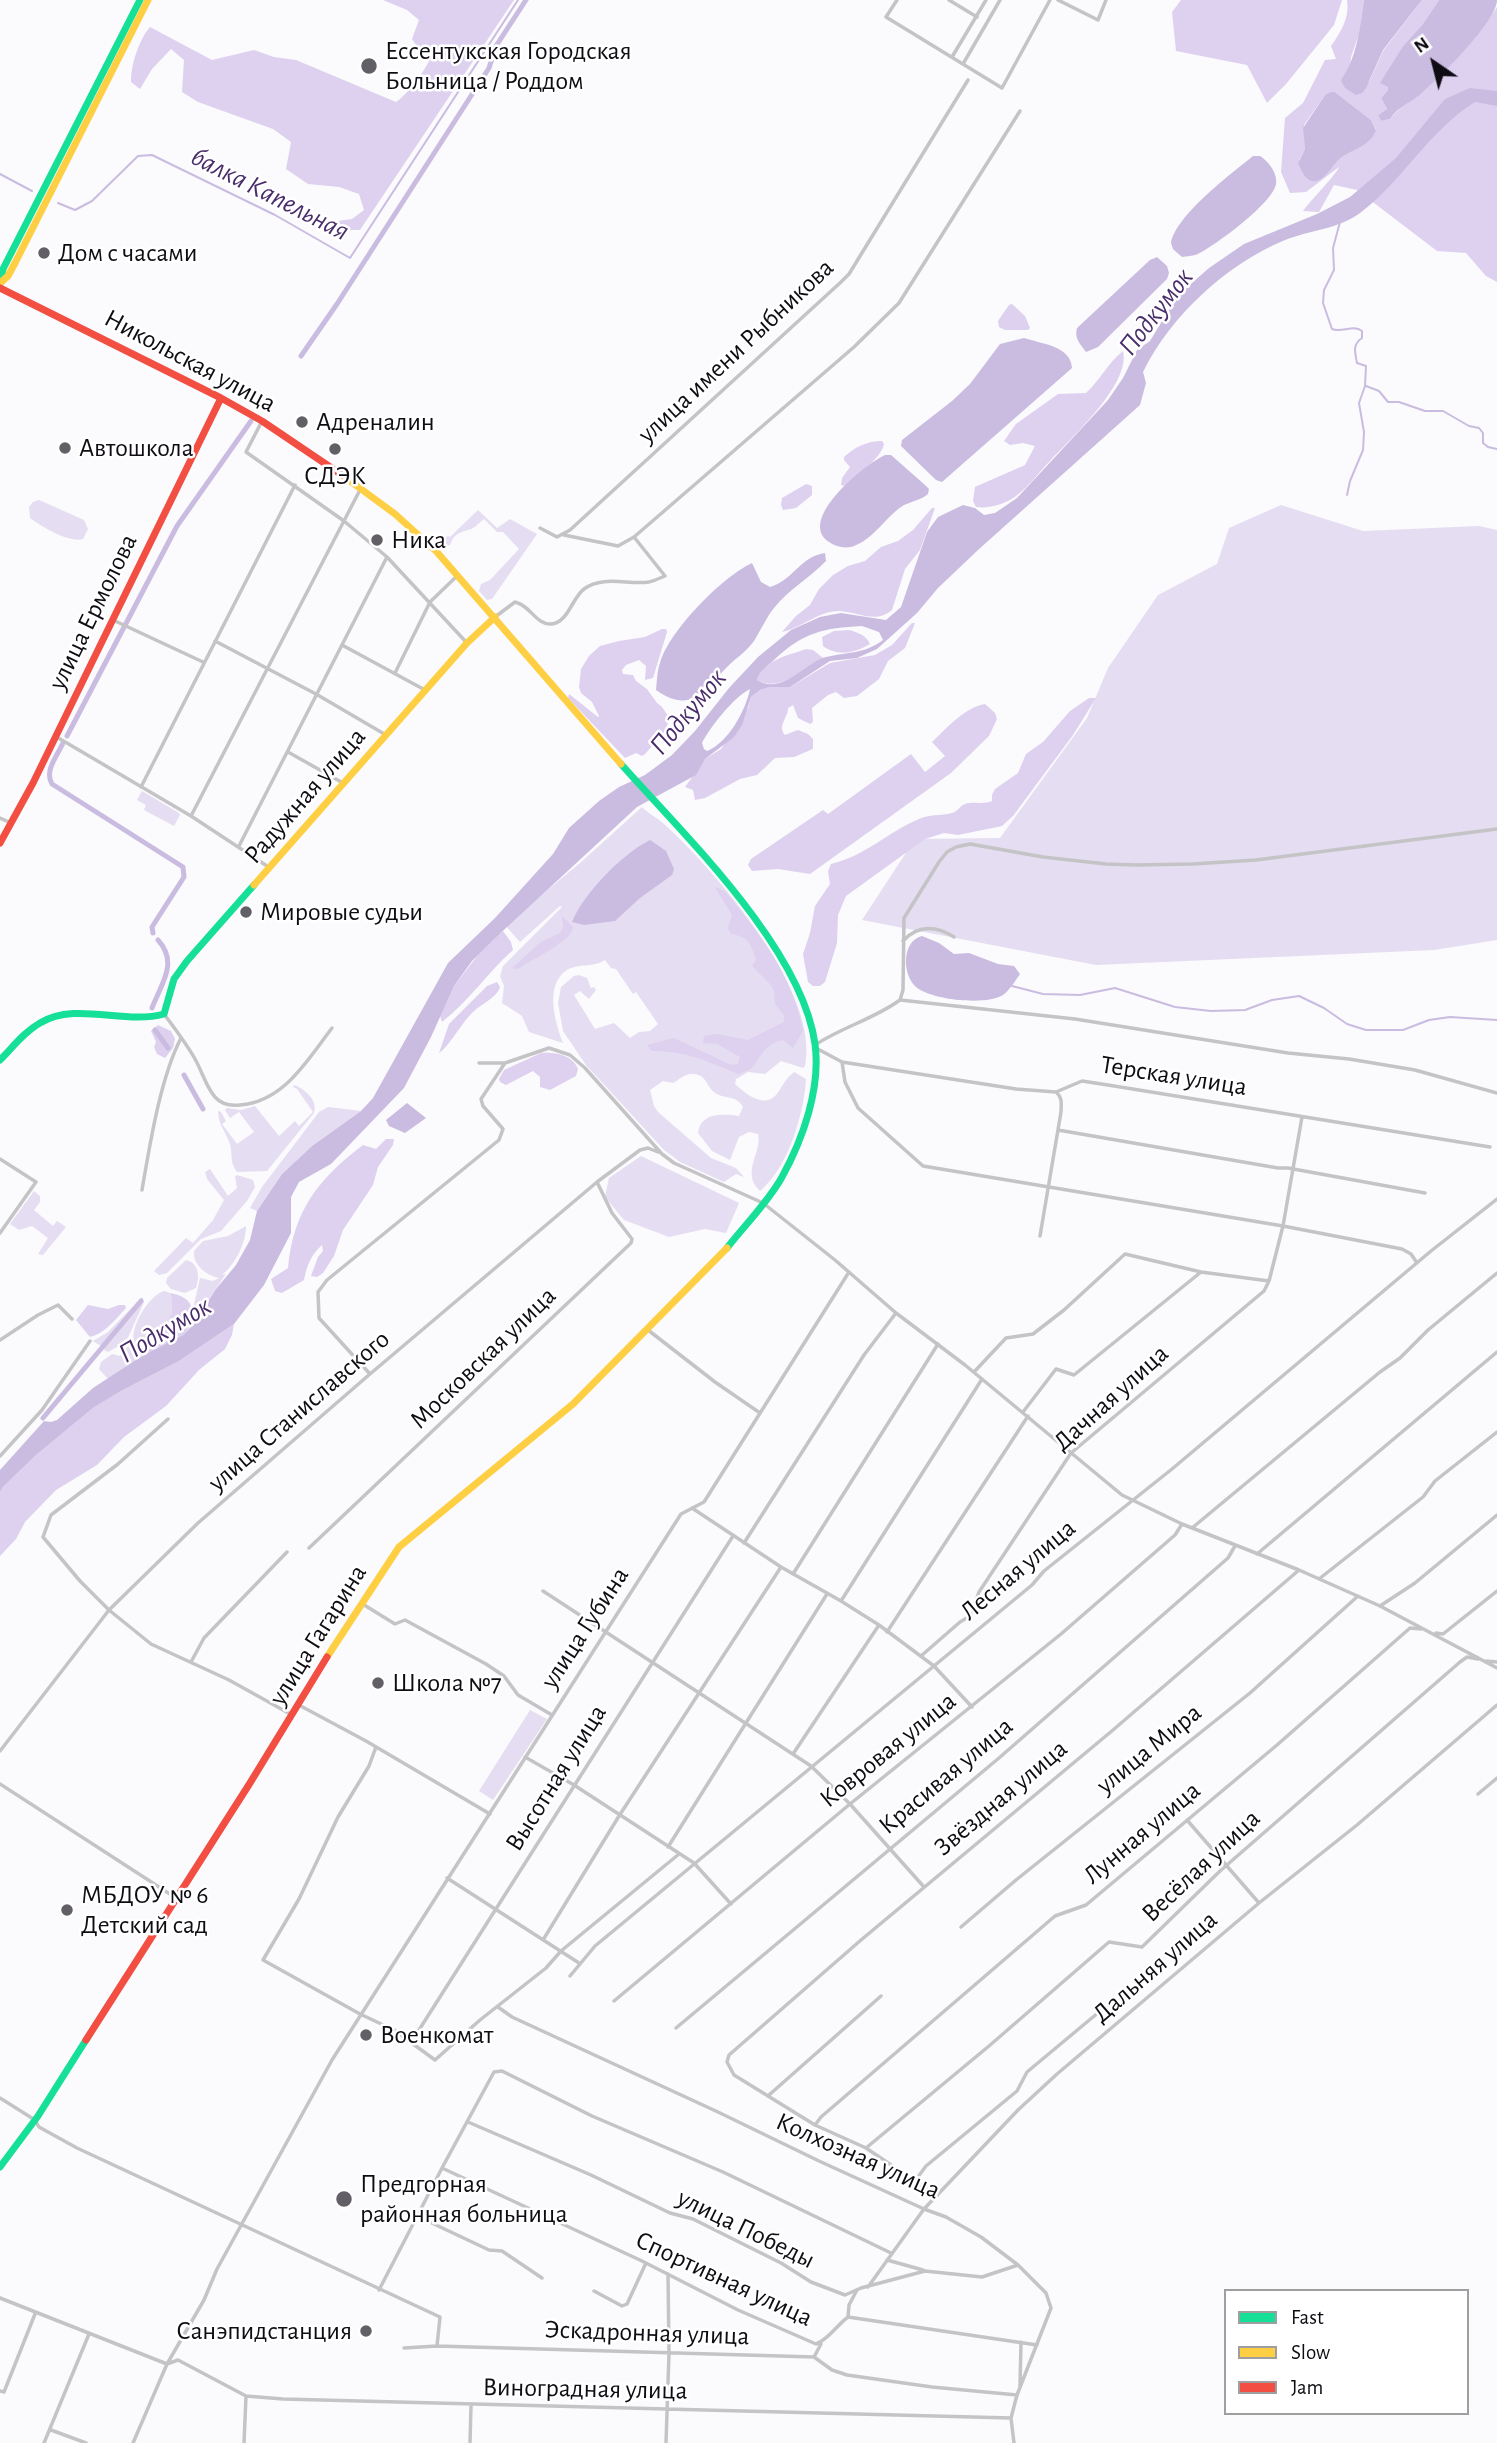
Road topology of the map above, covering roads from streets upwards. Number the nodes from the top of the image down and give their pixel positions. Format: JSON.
{"nodes":[{"id":1,"x":140,"y":0,"type":"edge"},
{"id":2,"x":148,"y":0,"type":"edge"},
{"id":3,"x":897,"y":0,"type":"edge"},
{"id":4,"x":949,"y":0,"type":"edge"},
{"id":5,"x":986,"y":0,"type":"edge"},
{"id":6,"x":1000,"y":0,"type":"edge"},
{"id":7,"x":1050,"y":0,"type":"edge"},
{"id":8,"x":1058,"y":0,"type":"edge"},
{"id":9,"x":1106,"y":0,"type":"edge"},
{"id":10,"x":977,"y":17,"type":"junction"},
{"id":11,"x":952,"y":57,"type":"junction"},
{"id":12,"x":963,"y":64,"type":"junction"},
{"id":13,"x":968,"y":80,"type":"dead end"},
{"id":14,"x":1020,"y":111,"type":"dead end"},
{"id":15,"x":37,"y":211,"type":"junction"},
{"id":16,"x":0,"y":285,"type":"edge"},
{"id":17,"x":221,"y":398,"type":"junction"},
{"id":18,"x":262,"y":421,"type":"junction"},
{"id":19,"x":295,"y":485,"type":"junction"},
{"id":20,"x":361,"y":488,"type":"junction"},
{"id":21,"x":344,"y":521,"type":"junction"},
{"id":22,"x":540,"y":528,"type":"dead end"},
{"id":23,"x":564,"y":535,"type":"junction"},
{"id":24,"x":634,"y":537,"type":"junction"},
{"id":25,"x":387,"y":557,"type":"junction"},
{"id":26,"x":458,"y":575,"type":"junction"},
{"id":27,"x":430,"y":601,"type":"junction"},
{"id":28,"x":495,"y":617,"type":"junction"},
{"id":29,"x":116,"y":622,"type":"junction"},
{"id":30,"x":215,"y":641,"type":"junction"},
{"id":31,"x":467,"y":643,"type":"junction"},
{"id":32,"x":342,"y":645,"type":"junction"},
{"id":33,"x":204,"y":663,"type":"junction"},
{"id":34,"x":267,"y":669,"type":"junction"},
{"id":35,"x":395,"y":673,"type":"junction"},
{"id":36,"x":425,"y":690,"type":"junction"},
{"id":37,"x":316,"y":694,"type":"junction"},
{"id":38,"x":386,"y":735,"type":"junction"},
{"id":39,"x":58,"y":738,"type":"junction"},
{"id":40,"x":288,"y":751,"type":"junction"},
{"id":41,"x":343,"y":783,"type":"junction"},
{"id":42,"x":142,"y":787,"type":"junction"},
{"id":43,"x":191,"y":816,"type":"junction"},
{"id":44,"x":0,"y":818,"type":"edge"},
{"id":45,"x":11,"y":823,"type":"junction"},
{"id":46,"x":677,"y":828,"type":"joint"},
{"id":47,"x":1497,"y":829,"type":"edge"},
{"id":48,"x":0,"y":843,"type":"edge"},
{"id":49,"x":239,"y":846,"type":"junction"},
{"id":50,"x":270,"y":868,"type":"junction"},
{"id":51,"x":954,"y":937,"type":"dead end"},
{"id":52,"x":902,"y":942,"type":"junction"},
{"id":53,"x":900,"y":1000,"type":"junction"},
{"id":54,"x":164,"y":1014,"type":"junction"},
{"id":55,"x":332,"y":1028,"type":"dead end"},
{"id":56,"x":181,"y":1038,"type":"junction"},
{"id":57,"x":815,"y":1046,"type":"junction"},
{"id":58,"x":0,"y":1060,"type":"edge"},
{"id":59,"x":842,"y":1062,"type":"junction"},
{"id":60,"x":479,"y":1063,"type":"dead end"},
{"id":61,"x":505,"y":1063,"type":"junction"},
{"id":62,"x":1056,"y":1092,"type":"junction"},
{"id":63,"x":1497,"y":1093,"type":"edge"},
{"id":64,"x":1302,"y":1117,"type":"junction"},
{"id":65,"x":1058,"y":1130,"type":"junction"},
{"id":66,"x":1490,"y":1147,"type":"dead end"},
{"id":67,"x":662,"y":1154,"type":"junction"},
{"id":68,"x":0,"y":1159,"type":"edge"},
{"id":69,"x":1293,"y":1171,"type":"junction"},
{"id":70,"x":597,"y":1182,"type":"junction"},
{"id":71,"x":1047,"y":1186,"type":"junction"},
{"id":72,"x":142,"y":1190,"type":"dead end"},
{"id":73,"x":1425,"y":1193,"type":"dead end"},
{"id":74,"x":1497,"y":1199,"type":"edge"},
{"id":75,"x":763,"y":1203,"type":"junction"},
{"id":76,"x":1283,"y":1226,"type":"junction"},
{"id":77,"x":0,"y":1234,"type":"edge"},
{"id":78,"x":1040,"y":1236,"type":"dead end"},
{"id":79,"x":1417,"y":1263,"type":"junction"},
{"id":80,"x":849,"y":1272,"type":"junction"},
{"id":81,"x":1200,"y":1272,"type":"junction"},
{"id":82,"x":1497,"y":1273,"type":"edge"},
{"id":83,"x":1269,"y":1281,"type":"junction"},
{"id":84,"x":897,"y":1312,"type":"junction"},
{"id":85,"x":72,"y":1319,"type":"dead end"},
{"id":86,"x":648,"y":1330,"type":"junction"},
{"id":87,"x":0,"y":1339,"type":"edge"},
{"id":88,"x":90,"y":1341,"type":"dead end"},
{"id":89,"x":938,"y":1344,"type":"junction"},
{"id":90,"x":1497,"y":1352,"type":"edge"},
{"id":91,"x":974,"y":1372,"type":"junction"},
{"id":92,"x":370,"y":1374,"type":"junction"},
{"id":93,"x":982,"y":1379,"type":"junction"},
{"id":94,"x":1023,"y":1412,"type":"junction"},
{"id":95,"x":760,"y":1413,"type":"junction"},
{"id":96,"x":1028,"y":1416,"type":"junction"},
{"id":97,"x":168,"y":1419,"type":"dead end"},
{"id":98,"x":1497,"y":1432,"type":"edge"},
{"id":99,"x":1071,"y":1453,"type":"junction"},
{"id":100,"x":0,"y":1456,"type":"edge"},
{"id":101,"x":1132,"y":1501,"type":"junction"},
{"id":102,"x":692,"y":1508,"type":"junction"},
{"id":103,"x":1497,"y":1515,"type":"edge"},
{"id":104,"x":1182,"y":1524,"type":"junction"},
{"id":105,"x":1192,"y":1528,"type":"junction"},
{"id":106,"x":733,"y":1536,"type":"junction"},
{"id":107,"x":744,"y":1543,"type":"junction"},
{"id":108,"x":1235,"y":1546,"type":"junction"},
{"id":109,"x":309,"y":1548,"type":"dead end"},
{"id":110,"x":287,"y":1552,"type":"dead end"},
{"id":111,"x":1257,"y":1554,"type":"junction"},
{"id":112,"x":781,"y":1567,"type":"junction"},
{"id":113,"x":1299,"y":1570,"type":"junction"},
{"id":114,"x":793,"y":1574,"type":"junction"},
{"id":115,"x":1319,"y":1579,"type":"junction"},
{"id":116,"x":543,"y":1591,"type":"dead end"},
{"id":117,"x":1497,"y":1591,"type":"edge"},
{"id":118,"x":827,"y":1594,"type":"junction"},
{"id":119,"x":1358,"y":1596,"type":"junction"},
{"id":120,"x":841,"y":1601,"type":"junction"},
{"id":121,"x":361,"y":1602,"type":"junction"},
{"id":122,"x":1380,"y":1606,"type":"junction"},
{"id":123,"x":109,"y":1610,"type":"junction"},
{"id":124,"x":879,"y":1626,"type":"junction"},
{"id":125,"x":1429,"y":1631,"type":"junction"},
{"id":126,"x":607,"y":1632,"type":"junction"},
{"id":127,"x":887,"y":1632,"type":"junction"},
{"id":128,"x":921,"y":1656,"type":"junction"},
{"id":129,"x":1484,"y":1661,"type":"junction"},
{"id":130,"x":191,"y":1662,"type":"junction"},
{"id":131,"x":652,"y":1662,"type":"junction"},
{"id":132,"x":1497,"y":1662,"type":"edge"},
{"id":133,"x":934,"y":1666,"type":"junction"},
{"id":134,"x":1497,"y":1668,"type":"edge"},
{"id":135,"x":700,"y":1692,"type":"junction"},
{"id":136,"x":297,"y":1704,"type":"junction"},
{"id":137,"x":1497,"y":1705,"type":"edge"},
{"id":138,"x":972,"y":1707,"type":"junction"},
{"id":139,"x":292,"y":1715,"type":"junction"},
{"id":140,"x":552,"y":1715,"type":"junction"},
{"id":141,"x":747,"y":1723,"type":"junction"},
{"id":142,"x":376,"y":1747,"type":"junction"},
{"id":143,"x":0,"y":1751,"type":"edge"},
{"id":144,"x":793,"y":1754,"type":"junction"},
{"id":145,"x":525,"y":1757,"type":"junction"},
{"id":146,"x":811,"y":1766,"type":"junction"},
{"id":147,"x":1497,"y":1779,"type":"edge"},
{"id":148,"x":0,"y":1784,"type":"edge"},
{"id":149,"x":574,"y":1785,"type":"junction"},
{"id":150,"x":1478,"y":1794,"type":"dead end"},
{"id":151,"x":850,"y":1804,"type":"junction"},
{"id":152,"x":489,"y":1814,"type":"junction"},
{"id":153,"x":620,"y":1816,"type":"junction"},
{"id":154,"x":1187,"y":1820,"type":"junction"},
{"id":155,"x":668,"y":1847,"type":"junction"},
{"id":156,"x":889,"y":1848,"type":"junction"},
{"id":157,"x":679,"y":1854,"type":"junction"},
{"id":158,"x":694,"y":1863,"type":"junction"},
{"id":159,"x":1227,"y":1865,"type":"junction"},
{"id":160,"x":447,"y":1878,"type":"junction"},
{"id":161,"x":924,"y":1887,"type":"junction"},
{"id":162,"x":176,"y":1898,"type":"junction"},
{"id":163,"x":1259,"y":1903,"type":"junction"},
{"id":164,"x":731,"y":1904,"type":"junction"},
{"id":165,"x":496,"y":1910,"type":"junction"},
{"id":166,"x":961,"y":1927,"type":"dead end"},
{"id":167,"x":543,"y":1940,"type":"junction"},
{"id":168,"x":561,"y":1951,"type":"junction"},
{"id":169,"x":579,"y":1963,"type":"junction"},
{"id":170,"x":570,"y":1976,"type":"dead end"},
{"id":171,"x":881,"y":1996,"type":"dead end"},
{"id":172,"x":614,"y":2001,"type":"dead end"},
{"id":173,"x":498,"y":2007,"type":"junction"},
{"id":174,"x":1099,"y":2012,"type":"dead end"},
{"id":175,"x":360,"y":2014,"type":"junction"},
{"id":176,"x":676,"y":2028,"type":"dead end"},
{"id":177,"x":412,"y":2041,"type":"junction"},
{"id":178,"x":769,"y":2095,"type":"junction"},
{"id":179,"x":0,"y":2098,"type":"edge"},
{"id":180,"x":36,"y":2120,"type":"junction"},
{"id":181,"x":468,"y":2122,"type":"junction"},
{"id":182,"x":815,"y":2125,"type":"junction"},
{"id":183,"x":866,"y":2148,"type":"junction"},
{"id":184,"x":0,"y":2167,"type":"edge"},
{"id":185,"x":442,"y":2168,"type":"junction"},
{"id":186,"x":915,"y":2180,"type":"junction"},
{"id":187,"x":937,"y":2196,"type":"junction"},
{"id":188,"x":924,"y":2209,"type":"junction"},
{"id":189,"x":417,"y":2216,"type":"junction"},
{"id":190,"x":243,"y":2224,"type":"junction"},
{"id":191,"x":891,"y":2253,"type":"junction"},
{"id":192,"x":887,"y":2260,"type":"junction"},
{"id":193,"x":646,"y":2263,"type":"junction"},
{"id":194,"x":1018,"y":2265,"type":"junction"},
{"id":195,"x":925,"y":2271,"type":"junction"},
{"id":196,"x":668,"y":2274,"type":"junction"},
{"id":197,"x":542,"y":2278,"type":"dead end"},
{"id":198,"x":868,"y":2287,"type":"junction"},
{"id":199,"x":379,"y":2290,"type":"junction"},
{"id":200,"x":858,"y":2290,"type":"junction"},
{"id":201,"x":594,"y":2291,"type":"dead end"},
{"id":202,"x":0,"y":2298,"type":"edge"},
{"id":203,"x":35,"y":2314,"type":"junction"},
{"id":204,"x":848,"y":2317,"type":"junction"},
{"id":205,"x":89,"y":2334,"type":"junction"},
{"id":206,"x":1021,"y":2342,"type":"junction"},
{"id":207,"x":821,"y":2343,"type":"junction"},
{"id":208,"x":1037,"y":2345,"type":"junction"},
{"id":209,"x":437,"y":2346,"type":"junction"},
{"id":210,"x":404,"y":2348,"type":"dead end"},
{"id":211,"x":669,"y":2353,"type":"junction"},
{"id":212,"x":814,"y":2357,"type":"junction"},
{"id":213,"x":167,"y":2364,"type":"junction"},
{"id":214,"x":1020,"y":2389,"type":"junction"},
{"id":215,"x":0,"y":2391,"type":"edge"},
{"id":216,"x":246,"y":2396,"type":"junction"},
{"id":217,"x":1017,"y":2396,"type":"junction"},
{"id":218,"x":471,"y":2405,"type":"junction"},
{"id":219,"x":667,"y":2410,"type":"junction"},
{"id":220,"x":1011,"y":2418,"type":"junction"},
{"id":221,"x":51,"y":2430,"type":"junction"},
{"id":222,"x":44,"y":2443,"type":"edge"},
{"id":223,"x":86,"y":2443,"type":"edge"},
{"id":224,"x":133,"y":2443,"type":"edge"},
{"id":225,"x":244,"y":2443,"type":"edge"},
{"id":226,"x":470,"y":2443,"type":"edge"},
{"id":227,"x":666,"y":2443,"type":"edge"},
{"id":228,"x":1014,"y":2443,"type":"edge"}],
"edges":[{"from":1,"to":15,"type":"street"},
{"from":2,"to":15,"type":"street"},
{"from":3,"to":11,"type":"street"},
{"from":4,"to":10,"type":"street"},
{"from":5,"to":10,"type":"street"},
{"from":6,"to":12,"type":"street"},
{"from":7,"to":12,"type":"street"},
{"from":8,"to":9,"type":"street"},
{"from":10,"to":11,"type":"street"},
{"from":11,"to":12,"type":"street"},
{"from":13,"to":23,"type":"street","name":"улица имени Рыбникова"},
{"from":14,"to":24,"type":"street"},
{"from":15,"to":16,"type":"street"},
{"from":16,"to":17,"type":"street","name":"Никольская улица"},
{"from":17,"to":18,"type":"street","name":"Никольская улица"},
{"from":17,"to":29,"type":"street","name":"улица Ермолова"},
{"from":18,"to":19,"type":"street"},
{"from":18,"to":20,"type":"street","name":"Никольская улица"},
{"from":19,"to":21,"type":"street"},
{"from":19,"to":30,"type":"street"},
{"from":20,"to":21,"type":"street"},
{"from":20,"to":26,"type":"street","name":"Никольская улица"},
{"from":21,"to":25,"type":"street"},
{"from":21,"to":34,"type":"street"},
{"from":22,"to":23,"type":"street"},
{"from":23,"to":24,"type":"street"},
{"from":24,"to":28,"type":"street"},
{"from":25,"to":27,"type":"street"},
{"from":25,"to":32,"type":"street"},
{"from":26,"to":27,"type":"street"},
{"from":26,"to":28,"type":"street","name":"Никольская улица"},
{"from":27,"to":31,"type":"street"},
{"from":27,"to":35,"type":"street"},
{"from":28,"to":31,"type":"street","name":"Радужная улица"},
{"from":28,"to":46,"type":"street","name":"Никольская улица"},
{"from":29,"to":33,"type":"street"},
{"from":29,"to":39,"type":"street","name":"улица Ермолова"},
{"from":30,"to":33,"type":"street"},
{"from":30,"to":34,"type":"street"},
{"from":31,"to":36,"type":"street","name":"Радужная улица"},
{"from":32,"to":35,"type":"street"},
{"from":32,"to":37,"type":"street"},
{"from":33,"to":42,"type":"street"},
{"from":34,"to":37,"type":"street"},
{"from":34,"to":43,"type":"street"},
{"from":35,"to":36,"type":"street"},
{"from":36,"to":38,"type":"street","name":"Радужная улица"},
{"from":37,"to":38,"type":"street"},
{"from":37,"to":40,"type":"street"},
{"from":38,"to":41,"type":"street","name":"Радужная улица"},
{"from":39,"to":42,"type":"street"},
{"from":39,"to":45,"type":"street","name":"улица Ермолова"},
{"from":40,"to":41,"type":"street"},
{"from":40,"to":49,"type":"street"},
{"from":41,"to":50,"type":"street","name":"Радужная улица"},
{"from":42,"to":43,"type":"street"},
{"from":43,"to":49,"type":"street"},
{"from":44,"to":45,"type":"street"},
{"from":45,"to":48,"type":"street","name":"улица Ермолова"},
{"from":46,"to":57,"type":"street","name":"улица Гагарина"},
{"from":47,"to":52,"type":"street"},
{"from":49,"to":50,"type":"street"},
{"from":50,"to":54,"type":"street","name":"Радужная улица"},
{"from":51,"to":52,"type":"street"},
{"from":52,"to":53,"type":"street"},
{"from":53,"to":57,"type":"street"},
{"from":53,"to":63,"type":"street"},
{"from":54,"to":56,"type":"street"},
{"from":54,"to":58,"type":"street"},
{"from":55,"to":56,"type":"street"},
{"from":56,"to":72,"type":"street"},
{"from":57,"to":59,"type":"street","name":"Терская улица"},
{"from":57,"to":75,"type":"street","name":"улица Гагарина"},
{"from":59,"to":62,"type":"street","name":"Терская улица"},
{"from":59,"to":71,"type":"street"},
{"from":60,"to":61,"type":"street"},
{"from":61,"to":67,"type":"street"},
{"from":61,"to":92,"type":"street"},
{"from":62,"to":64,"type":"street","name":"Терская улица"},
{"from":62,"to":65,"type":"street"},
{"from":64,"to":66,"type":"street","name":"Терская улица"},
{"from":64,"to":69,"type":"street"},
{"from":65,"to":69,"type":"street"},
{"from":65,"to":71,"type":"street"},
{"from":67,"to":70,"type":"street","name":"улица Станиславского"},
{"from":67,"to":75,"type":"street"},
{"from":68,"to":77,"type":"street"},
{"from":69,"to":73,"type":"street"},
{"from":69,"to":76,"type":"street"},
{"from":70,"to":92,"type":"street","name":"улица Станиславского"},
{"from":70,"to":109,"type":"street","name":"Московская улица"},
{"from":71,"to":76,"type":"street"},
{"from":71,"to":78,"type":"street"},
{"from":74,"to":79,"type":"street","name":"Лесная улица"},
{"from":75,"to":80,"type":"street"},
{"from":75,"to":86,"type":"street","name":"улица Гагарина"},
{"from":76,"to":79,"type":"street"},
{"from":76,"to":83,"type":"street"},
{"from":79,"to":101,"type":"street","name":"Лесная улица"},
{"from":80,"to":84,"type":"street"},
{"from":80,"to":95,"type":"street","name":"улица Губина"},
{"from":81,"to":83,"type":"street"},
{"from":81,"to":91,"type":"street"},
{"from":81,"to":94,"type":"street"},
{"from":82,"to":105,"type":"street"},
{"from":83,"to":99,"type":"street","name":"Дачная улица"},
{"from":84,"to":89,"type":"street"},
{"from":84,"to":107,"type":"street"},
{"from":85,"to":87,"type":"street"},
{"from":86,"to":95,"type":"street"},
{"from":86,"to":121,"type":"street","name":"улица Гагарина"},
{"from":88,"to":100,"type":"street"},
{"from":89,"to":91,"type":"street"},
{"from":89,"to":114,"type":"street"},
{"from":90,"to":111,"type":"street"},
{"from":91,"to":93,"type":"street"},
{"from":92,"to":123,"type":"street","name":"улица Станиславского"},
{"from":93,"to":94,"type":"street"},
{"from":93,"to":120,"type":"street"},
{"from":94,"to":96,"type":"street"},
{"from":95,"to":102,"type":"street","name":"улица Губина"},
{"from":96,"to":99,"type":"street"},
{"from":96,"to":127,"type":"street"},
{"from":97,"to":123,"type":"street"},
{"from":98,"to":115,"type":"street"},
{"from":99,"to":101,"type":"street"},
{"from":99,"to":128,"type":"street","name":"Дачная улица"},
{"from":101,"to":104,"type":"street"},
{"from":101,"to":133,"type":"street","name":"Лесная улица"},
{"from":102,"to":106,"type":"street"},
{"from":102,"to":126,"type":"street","name":"улица Губина"},
{"from":103,"to":122,"type":"street"},
{"from":104,"to":105,"type":"street"},
{"from":104,"to":138,"type":"street","name":"Ковровая улица"},
{"from":105,"to":108,"type":"street"},
{"from":106,"to":107,"type":"street"},
{"from":106,"to":131,"type":"street","name":"Высотная улица"},
{"from":107,"to":112,"type":"street"},
{"from":108,"to":111,"type":"street"},
{"from":108,"to":156,"type":"street","name":"Красивая улица"},
{"from":110,"to":130,"type":"street"},
{"from":111,"to":113,"type":"street"},
{"from":112,"to":114,"type":"street"},
{"from":112,"to":135,"type":"street"},
{"from":113,"to":115,"type":"street"},
{"from":113,"to":161,"type":"street","name":"Звёздная улица"},
{"from":114,"to":118,"type":"street"},
{"from":115,"to":119,"type":"street"},
{"from":116,"to":126,"type":"street"},
{"from":117,"to":125,"type":"street","name":"Лунная улица"},
{"from":118,"to":120,"type":"street"},
{"from":118,"to":141,"type":"street"},
{"from":119,"to":122,"type":"street"},
{"from":119,"to":166,"type":"street","name":"улица Мира"},
{"from":120,"to":124,"type":"street"},
{"from":121,"to":136,"type":"street","name":"улица Гагарина"},
{"from":121,"to":140,"type":"street"},
{"from":122,"to":125,"type":"street"},
{"from":123,"to":130,"type":"street"},
{"from":123,"to":143,"type":"street","name":"улица Станиславского"},
{"from":124,"to":127,"type":"street"},
{"from":124,"to":144,"type":"street"},
{"from":125,"to":129,"type":"street"},
{"from":125,"to":154,"type":"street","name":"Лунная улица"},
{"from":126,"to":131,"type":"street"},
{"from":126,"to":140,"type":"street","name":"улица Губина"},
{"from":127,"to":128,"type":"street"},
{"from":128,"to":133,"type":"street"},
{"from":129,"to":132,"type":"street","name":"Весёлая улица"},
{"from":129,"to":134,"type":"street"},
{"from":129,"to":159,"type":"street","name":"Весёлая улица"},
{"from":130,"to":139,"type":"street"},
{"from":131,"to":135,"type":"street"},
{"from":131,"to":149,"type":"street","name":"Высотная улица"},
{"from":133,"to":138,"type":"street"},
{"from":133,"to":146,"type":"street","name":"Лесная улица"},
{"from":135,"to":141,"type":"street"},
{"from":135,"to":153,"type":"street"},
{"from":136,"to":139,"type":"street","name":"улица Гагарина"},
{"from":136,"to":142,"type":"street"},
{"from":137,"to":163,"type":"street","name":"Дальняя улица"},
{"from":138,"to":151,"type":"street","name":"Ковровая улица"},
{"from":139,"to":162,"type":"street","name":"улица Гагарина"},
{"from":140,"to":145,"type":"street","name":"улица Губина"},
{"from":141,"to":144,"type":"street"},
{"from":141,"to":155,"type":"street"},
{"from":142,"to":152,"type":"street"},
{"from":142,"to":175,"type":"street"},
{"from":144,"to":146,"type":"street"},
{"from":145,"to":149,"type":"street"},
{"from":145,"to":152,"type":"street","name":"улица Губина"},
{"from":146,"to":151,"type":"street"},
{"from":146,"to":158,"type":"street","name":"Лесная улица"},
{"from":147,"to":150,"type":"street"},
{"from":148,"to":162,"type":"street"},
{"from":149,"to":153,"type":"street"},
{"from":149,"to":165,"type":"street","name":"Высотная улица"},
{"from":151,"to":156,"type":"street"},
{"from":151,"to":164,"type":"street","name":"Ковровая улица"},
{"from":152,"to":160,"type":"street","name":"улица Губина"},
{"from":153,"to":155,"type":"street"},
{"from":153,"to":167,"type":"street"},
{"from":154,"to":159,"type":"street"},
{"from":154,"to":182,"type":"street","name":"Лунная улица"},
{"from":155,"to":157,"type":"street"},
{"from":156,"to":161,"type":"street"},
{"from":156,"to":176,"type":"street","name":"Красивая улица"},
{"from":157,"to":158,"type":"street"},
{"from":157,"to":168,"type":"street"},
{"from":158,"to":164,"type":"street"},
{"from":158,"to":169,"type":"street","name":"Лесная улица"},
{"from":159,"to":163,"type":"street"},
{"from":159,"to":183,"type":"street","name":"Весёлая улица"},
{"from":160,"to":165,"type":"street"},
{"from":160,"to":175,"type":"street","name":"улица Губина"},
{"from":161,"to":178,"type":"street","name":"Звёздная улица"},
{"from":162,"to":180,"type":"street","name":"улица Гагарина"},
{"from":163,"to":187,"type":"street","name":"Дальняя улица"},
{"from":164,"to":172,"type":"street","name":"Ковровая улица"},
{"from":165,"to":167,"type":"street"},
{"from":165,"to":177,"type":"street","name":"Высотная улица"},
{"from":167,"to":168,"type":"street"},
{"from":168,"to":169,"type":"street"},
{"from":168,"to":173,"type":"street"},
{"from":169,"to":170,"type":"street","name":"Лесная улица"},
{"from":171,"to":178,"type":"street"},
{"from":173,"to":177,"type":"street"},
{"from":173,"to":188,"type":"street","name":"Колхозная улица"},
{"from":174,"to":186,"type":"street"},
{"from":175,"to":177,"type":"street"},
{"from":175,"to":190,"type":"street","name":"улица Губина"},
{"from":178,"to":182,"type":"street"},
{"from":179,"to":180,"type":"street"},
{"from":180,"to":184,"type":"street","name":"улица Гагарина"},
{"from":180,"to":190,"type":"street"},
{"from":181,"to":185,"type":"street"},
{"from":181,"to":191,"type":"street"},
{"from":181,"to":200,"type":"street","name":"улица Победы"},
{"from":182,"to":183,"type":"street"},
{"from":183,"to":186,"type":"street"},
{"from":185,"to":189,"type":"street"},
{"from":185,"to":193,"type":"street","name":"Спортивная улица"},
{"from":186,"to":187,"type":"street"},
{"from":187,"to":188,"type":"street","name":"Дальняя улица"},
{"from":188,"to":191,"type":"street","name":"Дальняя улица"},
{"from":188,"to":194,"type":"street","name":"Колхозная улица"},
{"from":189,"to":197,"type":"street"},
{"from":189,"to":199,"type":"street"},
{"from":190,"to":199,"type":"street"},
{"from":190,"to":213,"type":"street","name":"улица Губина"},
{"from":191,"to":192,"type":"street","name":"Дальняя улица"},
{"from":192,"to":195,"type":"street"},
{"from":192,"to":198,"type":"street","name":"Дальняя улица"},
{"from":193,"to":196,"type":"street","name":"Спортивная улица"},
{"from":193,"to":201,"type":"street"},
{"from":194,"to":195,"type":"street","name":"улица Победы"},
{"from":194,"to":208,"type":"street","name":"Колхозная улица"},
{"from":195,"to":198,"type":"street","name":"улица Победы"},
{"from":196,"to":207,"type":"street","name":"Спортивная улица"},
{"from":196,"to":211,"type":"street"},
{"from":198,"to":200,"type":"street","name":"улица Победы"},
{"from":199,"to":209,"type":"street"},
{"from":200,"to":204,"type":"street"},
{"from":202,"to":203,"type":"street","name":"Виноградная улица"},
{"from":203,"to":205,"type":"street","name":"Виноградная улица"},
{"from":203,"to":215,"type":"street"},
{"from":204,"to":206,"type":"street","name":"Спортивная улица"},
{"from":204,"to":207,"type":"street","name":"Спортивная улица"},
{"from":205,"to":213,"type":"street","name":"Виноградная улица"},
{"from":205,"to":221,"type":"street"},
{"from":206,"to":208,"type":"street","name":"Спортивная улица"},
{"from":206,"to":214,"type":"street"},
{"from":207,"to":212,"type":"street"},
{"from":208,"to":214,"type":"street","name":"Колхозная улица"},
{"from":209,"to":210,"type":"street","name":"Эскадронная улица"},
{"from":209,"to":211,"type":"street","name":"Эскадронная улица"},
{"from":211,"to":212,"type":"street","name":"Эскадронная улица"},
{"from":211,"to":219,"type":"street"},
{"from":212,"to":217,"type":"street","name":"Эскадронная улица"},
{"from":213,"to":216,"type":"street","name":"Виноградная улица"},
{"from":213,"to":224,"type":"street","name":"улица Губина"},
{"from":214,"to":217,"type":"street","name":"Колхозная улица"},
{"from":216,"to":218,"type":"street","name":"Виноградная улица"},
{"from":216,"to":225,"type":"street"},
{"from":217,"to":220,"type":"street","name":"Колхозная улица"},
{"from":218,"to":219,"type":"street","name":"Виноградная улица"},
{"from":218,"to":226,"type":"street"},
{"from":219,"to":220,"type":"street","name":"Виноградная улица"},
{"from":219,"to":227,"type":"street"},
{"from":220,"to":228,"type":"street","name":"Колхозная улица"},
{"from":221,"to":222,"type":"street"},
{"from":221,"to":223,"type":"street"}]}
